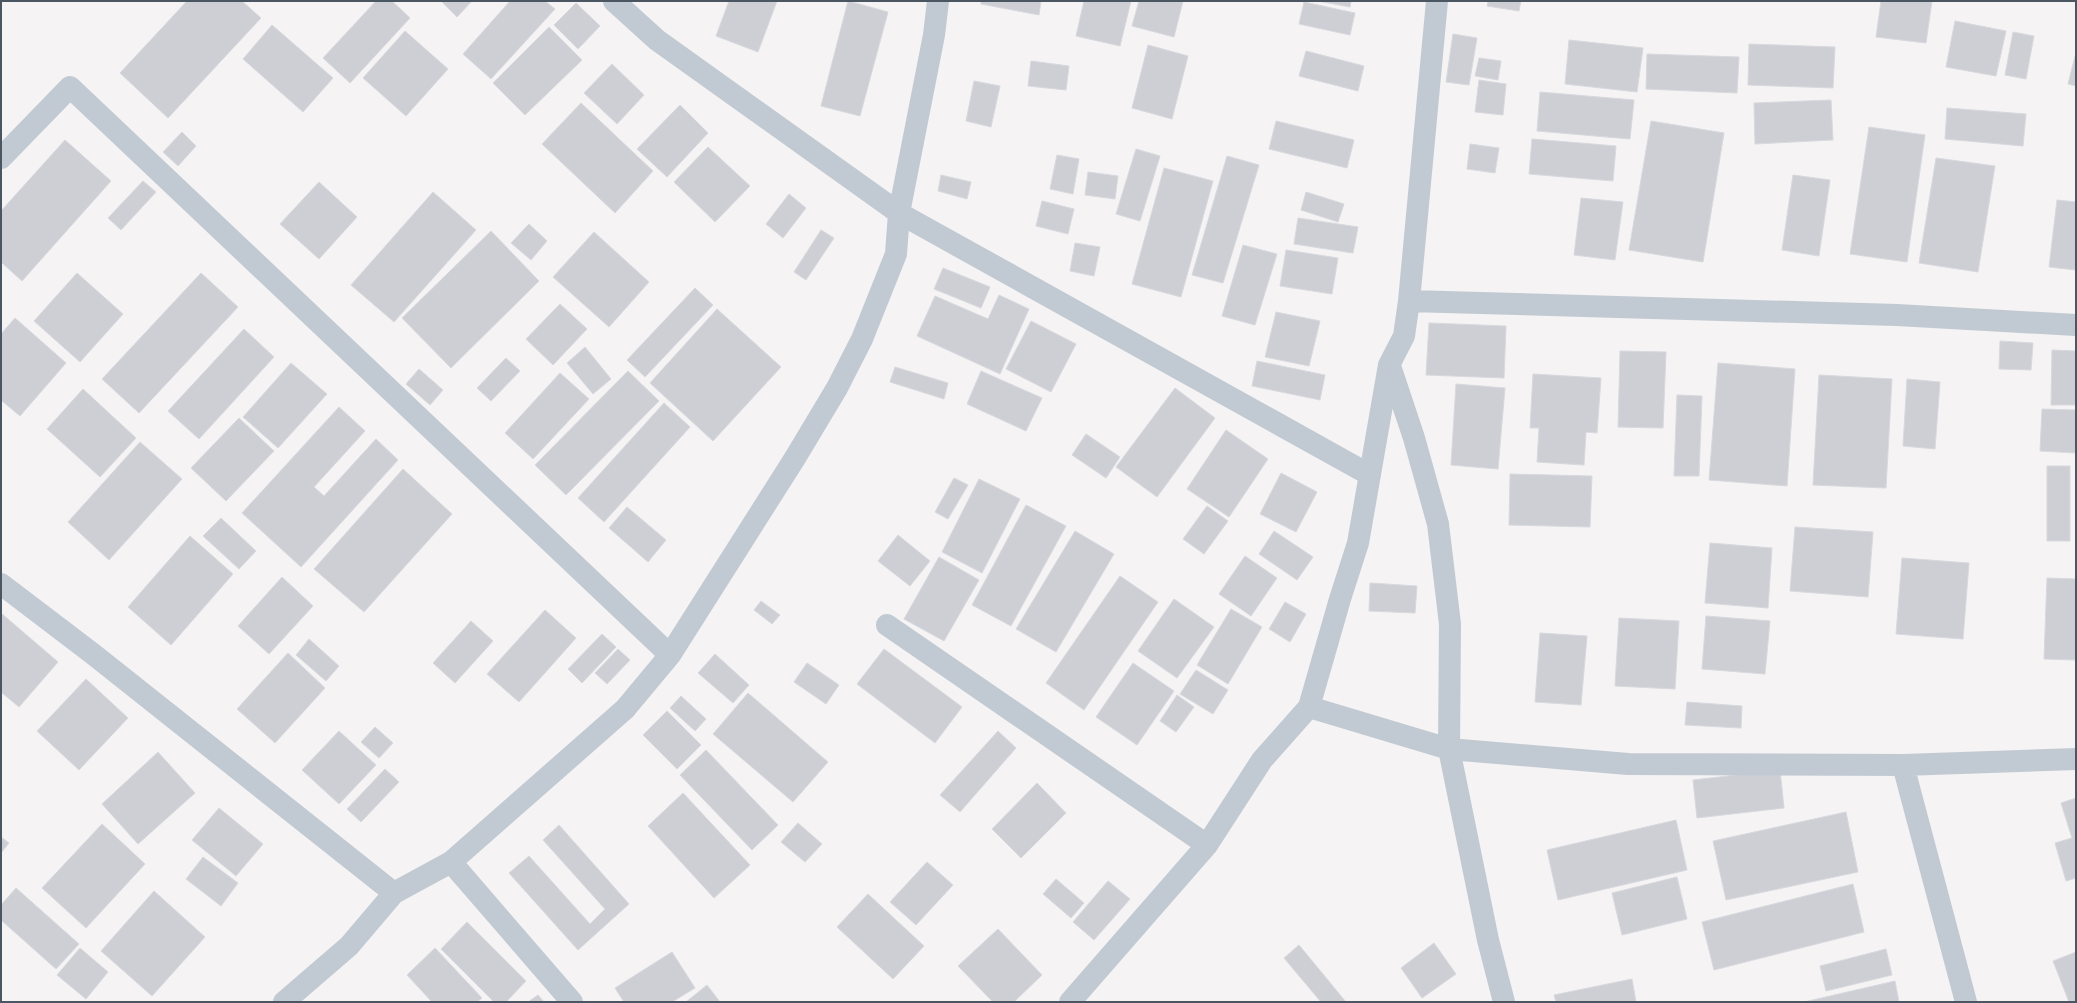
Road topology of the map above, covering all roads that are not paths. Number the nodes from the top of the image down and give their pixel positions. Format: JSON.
{"nodes":[{"id":1,"x":614,"y":1,"type":"edge"},
{"id":2,"x":938,"y":1,"type":"edge"},
{"id":3,"x":1437,"y":1,"type":"edge"},
{"id":4,"x":1,"y":158,"type":"edge"},
{"id":5,"x":899,"y":213,"type":"junction"},
{"id":6,"x":1409,"y":301,"type":"junction"},
{"id":7,"x":2076,"y":325,"type":"edge"},
{"id":8,"x":1389,"y":365,"type":"junction"},
{"id":9,"x":1370,"y":475,"type":"junction"},
{"id":10,"x":1,"y":584,"type":"edge"},
{"id":11,"x":887,"y":624,"type":"dead end"},
{"id":12,"x":670,"y":655,"type":"junction"},
{"id":13,"x":1309,"y":707,"type":"junction"},
{"id":14,"x":1449,"y":749,"type":"junction"},
{"id":15,"x":2076,"y":759,"type":"edge"},
{"id":16,"x":1904,"y":765,"type":"junction"},
{"id":17,"x":1207,"y":845,"type":"junction"},
{"id":18,"x":451,"y":862,"type":"junction"},
{"id":19,"x":394,"y":893,"type":"junction"},
{"id":20,"x":284,"y":1002,"type":"edge"},
{"id":21,"x":572,"y":1002,"type":"edge"},
{"id":22,"x":1070,"y":1002,"type":"edge"},
{"id":23,"x":1504,"y":1002,"type":"edge"},
{"id":24,"x":1966,"y":1002,"type":"edge"}],
"edges":[{"from":1,"to":5,"type":"street"},
{"from":2,"to":5,"type":"street"},
{"from":3,"to":6,"type":"street"},
{"from":4,"to":12,"type":"street"},
{"from":5,"to":9,"type":"street"},
{"from":5,"to":12,"type":"street"},
{"from":6,"to":7,"type":"street"},
{"from":6,"to":8,"type":"street"},
{"from":8,"to":9,"type":"street"},
{"from":8,"to":14,"type":"street"},
{"from":9,"to":13,"type":"street"},
{"from":10,"to":19,"type":"street"},
{"from":11,"to":17,"type":"street"},
{"from":12,"to":18,"type":"street"},
{"from":13,"to":14,"type":"street"},
{"from":13,"to":17,"type":"street"},
{"from":14,"to":16,"type":"street"},
{"from":14,"to":23,"type":"street"},
{"from":15,"to":16,"type":"street"},
{"from":16,"to":24,"type":"street"},
{"from":17,"to":22,"type":"street"},
{"from":18,"to":19,"type":"street"},
{"from":18,"to":21,"type":"street"},
{"from":19,"to":20,"type":"street"}]}
